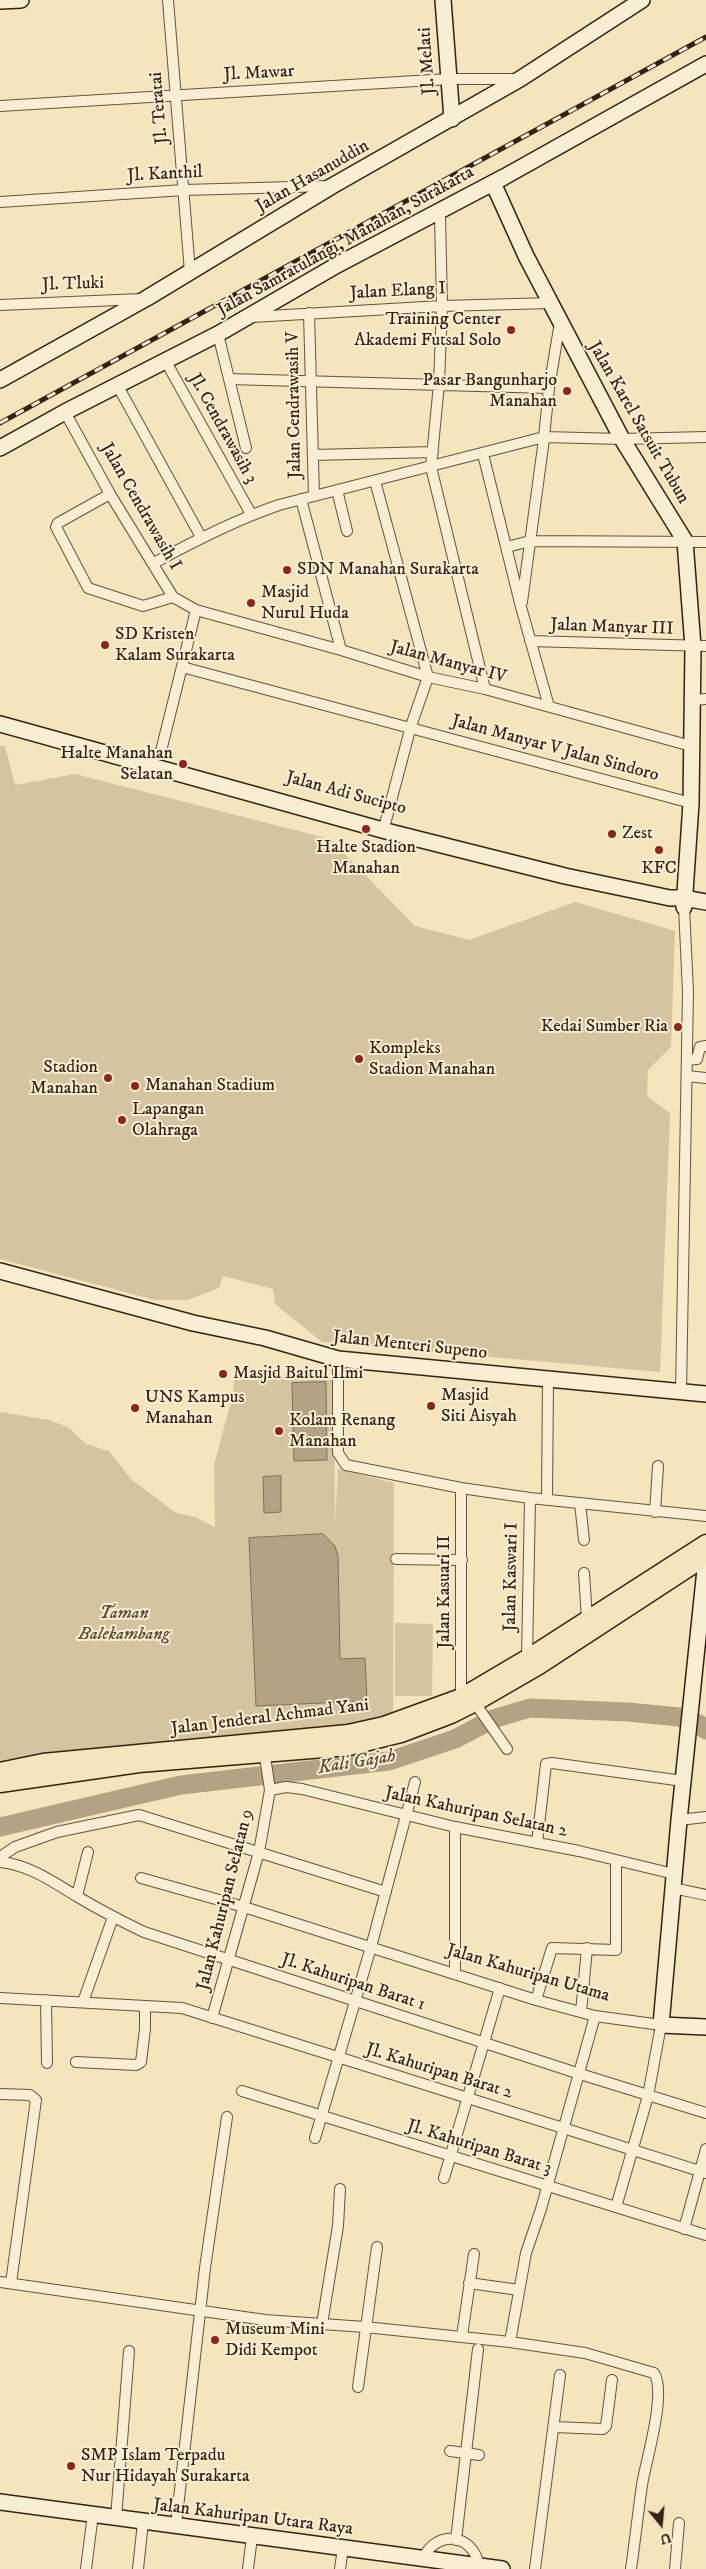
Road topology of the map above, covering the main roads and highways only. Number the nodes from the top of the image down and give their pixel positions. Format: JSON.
{"nodes":[{"id":1,"x":21,"y":0,"type":"edge"},
{"id":2,"x":443,"y":0,"type":"edge"},
{"id":3,"x":642,"y":0,"type":"edge"},
{"id":4,"x":0,"y":1,"type":"edge"},
{"id":5,"x":706,"y":64,"type":"edge"},
{"id":6,"x":452,"y":119,"type":"junction"},
{"id":7,"x":492,"y":183,"type":"junction"},
{"id":8,"x":0,"y":380,"type":"edge"},
{"id":9,"x":0,"y":448,"type":"edge"},
{"id":10,"x":699,"y":646,"type":"edge"},
{"id":11,"x":699,"y":700,"type":"edge"},
{"id":12,"x":0,"y":718,"type":"edge"},
{"id":13,"x":0,"y":724,"type":"edge"},
{"id":14,"x":684,"y":902,"type":"junction"},
{"id":15,"x":706,"y":902,"type":"edge"},
{"id":16,"x":0,"y":1271,"type":"edge"},
{"id":17,"x":706,"y":1394,"type":"edge"},
{"id":18,"x":706,"y":1543,"type":"edge"},
{"id":19,"x":706,"y":1559,"type":"edge"},
{"id":20,"x":702,"y":1648,"type":"edge"},
{"id":21,"x":472,"y":1703,"type":"junction"},
{"id":22,"x":264,"y":1753,"type":"junction"},
{"id":23,"x":0,"y":1771,"type":"edge"},
{"id":24,"x":0,"y":1784,"type":"edge"},
{"id":25,"x":706,"y":2027,"type":"edge"},
{"id":26,"x":0,"y":2502,"type":"edge"},
{"id":27,"x":432,"y":2563,"type":"edge"},
{"id":28,"x":502,"y":2569,"type":"edge"}],
"edges":[{"from":1,"to":4,"type":"main road"},
{"from":2,"to":6,"type":"main road","name":"Jl. Melati"},
{"from":3,"to":6,"type":"main road","name":"Jalan Hasanuddin"},
{"from":5,"to":7,"type":"main road","name":"Jalan Samratulangi, Manahan, Surakarta"},
{"from":6,"to":8,"type":"main road","name":"Jalan Hasanuddin"},
{"from":7,"to":9,"type":"main road","name":"Jalan Samratulangi, Manahan, Surakarta"},
{"from":7,"to":10,"type":"main road","name":"Jalan Karel Satsuit Tubun"},
{"from":10,"to":11,"type":"main road","name":"Jalan Karel Satsuit Tubun"},
{"from":11,"to":14,"type":"main road","name":"Jalan Karel Satsuit Tubun"},
{"from":12,"to":14,"type":"main road","name":"Jalan Adi Sucipto"},
{"from":13,"to":14,"type":"main road","name":"Jalan Adi Sucipto"},
{"from":14,"to":15,"type":"main road","name":"Jalan Adi Sucipto"},
{"from":16,"to":17,"type":"main road","name":"Jalan Menteri Supeno"},
{"from":18,"to":21,"type":"main road","name":"Jalan Jenderal Achmad Yani"},
{"from":19,"to":20,"type":"main road"},
{"from":19,"to":21,"type":"main road","name":"Jalan Jenderal Achmad Yani"},
{"from":20,"to":25,"type":"main road","name":"Jalan Kahuripan Utama"},
{"from":21,"to":22,"type":"main road","name":"Jalan Jenderal Achmad Yani"},
{"from":22,"to":23,"type":"main road","name":"Jalan Jenderal Achmad Yani"},
{"from":22,"to":24,"type":"main road","name":"Jalan Jenderal Achmad Yani"},
{"from":26,"to":27,"type":"main road","name":"Jalan Kahuripan Utara Raya"},
{"from":27,"to":28,"type":"main road","name":"Jalan Kahuripan Utara Raya"}]}
